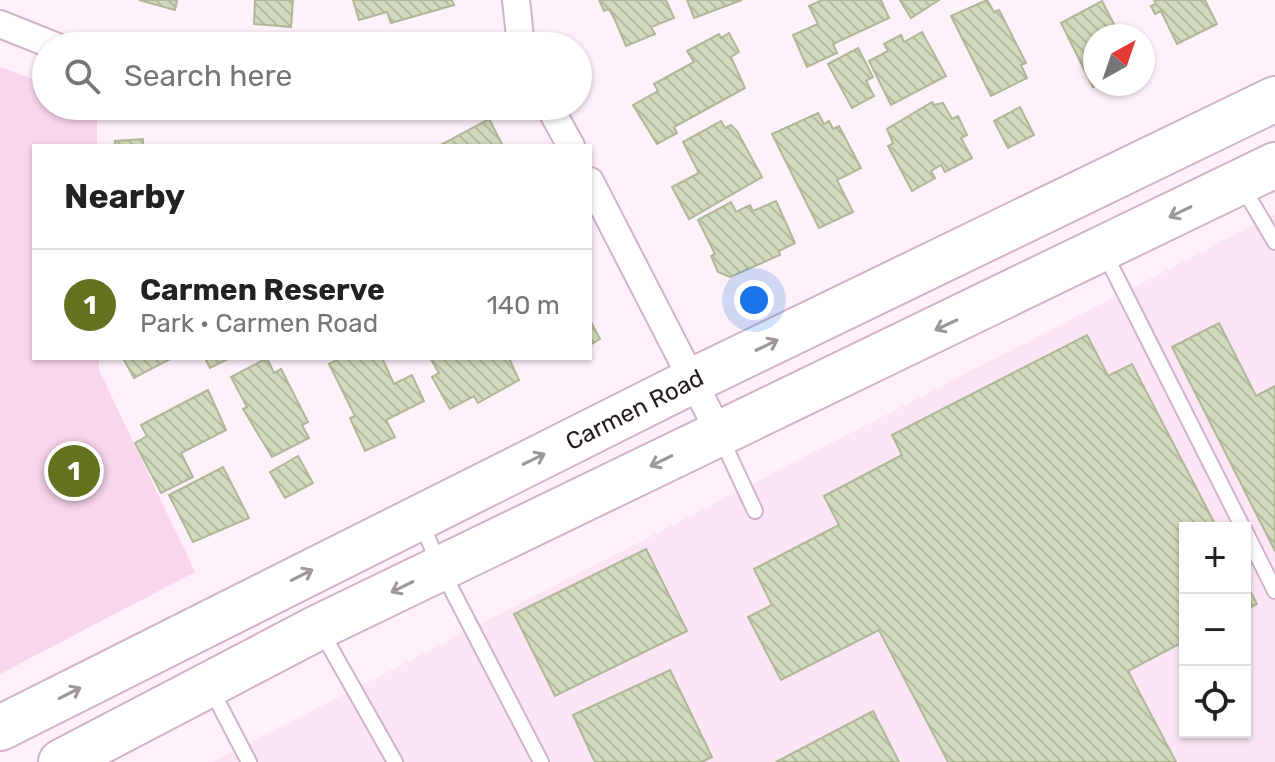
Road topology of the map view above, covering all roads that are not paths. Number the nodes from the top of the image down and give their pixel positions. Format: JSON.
{"nodes":[{"id":1,"x":516,"y":0,"type":"edge"},
{"id":2,"x":0,"y":24,"type":"edge"},
{"id":3,"x":519,"y":32,"type":"edge"},
{"id":4,"x":32,"y":37,"type":"edge"},
{"id":5,"x":1275,"y":99,"type":"edge"},
{"id":6,"x":557,"y":120,"type":"edge"},
{"id":7,"x":570,"y":144,"type":"edge"},
{"id":8,"x":1257,"y":174,"type":"edge"},
{"id":9,"x":592,"y":185,"type":"edge"},
{"id":10,"x":1275,"y":242,"type":"edge"},
{"id":11,"x":1103,"y":250,"type":"junction"},
{"id":12,"x":694,"y":380,"type":"junction"},
{"id":13,"x":719,"y":432,"type":"junction"},
{"id":14,"x":755,"y":511,"type":"dead end"},
{"id":15,"x":419,"y":516,"type":"junction"},
{"id":16,"x":1240,"y":522,"type":"edge"},
{"id":17,"x":1251,"y":544,"type":"edge"},
{"id":18,"x":441,"y":569,"type":"junction"},
{"id":19,"x":1275,"y":591,"type":"edge"},
{"id":20,"x":319,"y":627,"type":"junction"},
{"id":21,"x":210,"y":686,"type":"junction"},
{"id":22,"x":0,"y":728,"type":"edge"},
{"id":23,"x":61,"y":762,"type":"edge"},
{"id":24,"x":249,"y":762,"type":"edge"},
{"id":25,"x":395,"y":762,"type":"edge"},
{"id":26,"x":541,"y":762,"type":"edge"}],
"edges":[{"from":1,"to":3,"type":"street"},
{"from":2,"to":4,"type":"street"},
{"from":12,"to":5,"type":"highway","name":"Carmen Road","one_way":true},
{"from":6,"to":7,"type":"street"},
{"from":8,"to":10,"type":"lane"},
{"from":8,"to":11,"type":"highway","one_way":true},
{"from":9,"to":12,"type":"street"},
{"from":11,"to":13,"type":"highway","one_way":true},
{"from":11,"to":16,"type":"lane"},
{"from":12,"to":13,"type":"street"},
{"from":15,"to":12,"type":"highway","name":"Carmen Road","one_way":true},
{"from":13,"to":14,"type":"lane"},
{"from":13,"to":18,"type":"highway","one_way":true},
{"from":15,"to":18,"type":"lane"},
{"from":22,"to":15,"type":"highway","name":"Carmen Road","one_way":true},
{"from":17,"to":19,"type":"lane"},
{"from":18,"to":20,"type":"highway","one_way":true},
{"from":18,"to":26,"type":"lane"},
{"from":20,"to":21,"type":"highway"},
{"from":20,"to":25,"type":"lane"},
{"from":21,"to":23,"type":"highway"},
{"from":21,"to":24,"type":"lane"}]}
